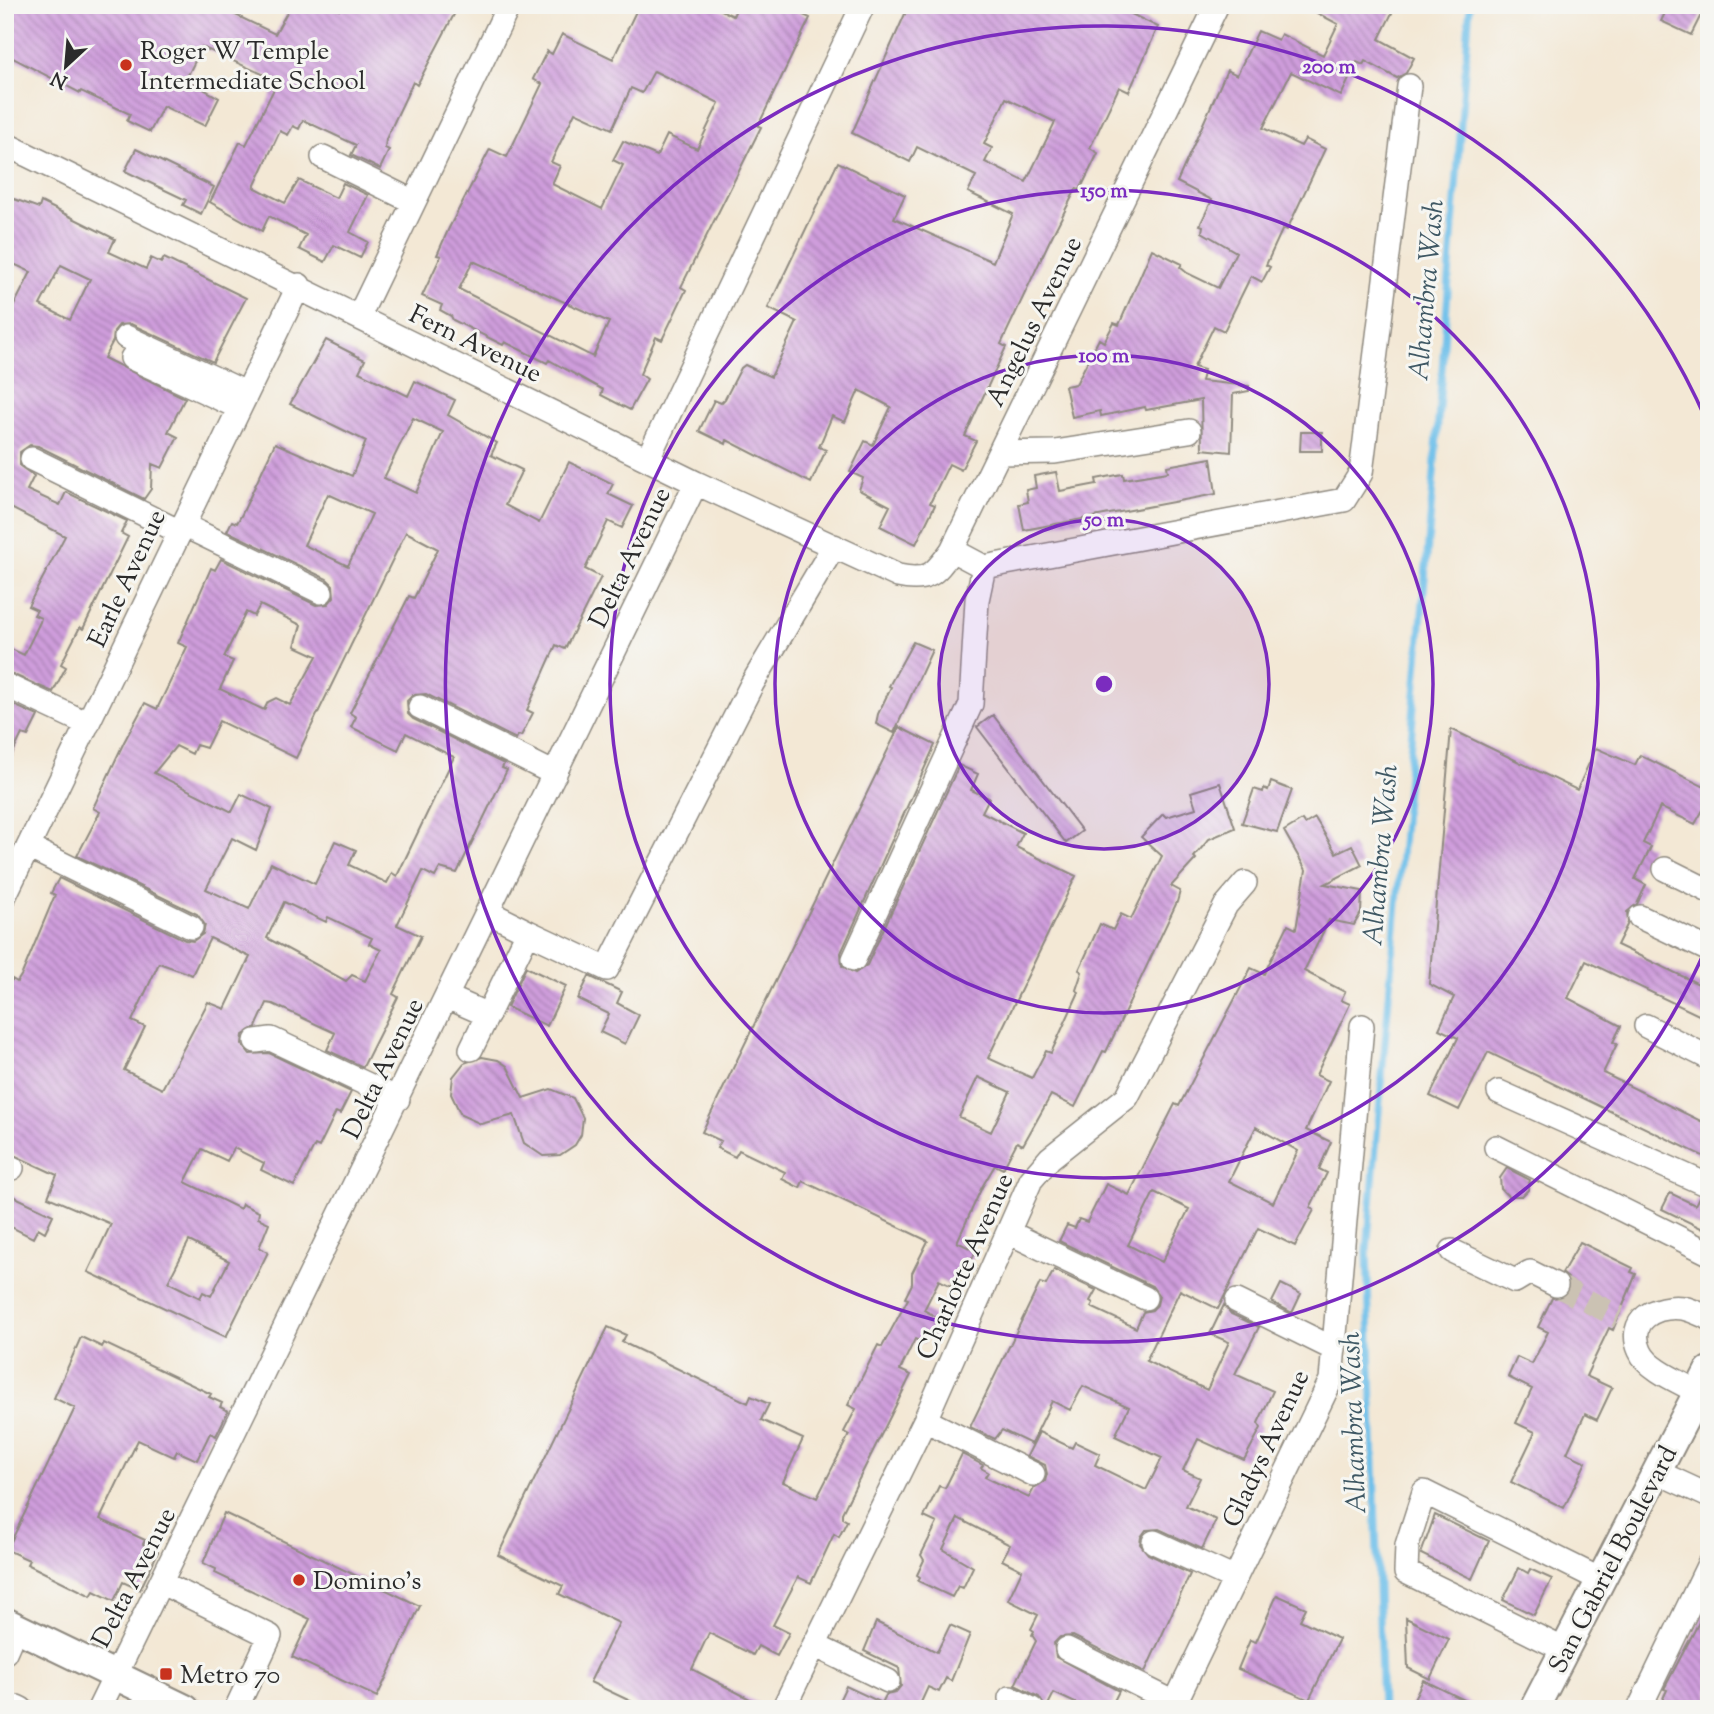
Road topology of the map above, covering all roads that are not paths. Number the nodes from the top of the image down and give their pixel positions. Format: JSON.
{"nodes":[{"id":1,"x":509,"y":5,"type":"edge"},
{"id":2,"x":863,"y":5,"type":"edge"},
{"id":3,"x":1217,"y":5,"type":"edge"},
{"id":4,"x":1409,"y":86,"type":"dead end"},
{"id":5,"x":5,"y":144,"type":"edge"},
{"id":6,"x":323,"y":157,"type":"dead end"},
{"id":7,"x":414,"y":202,"type":"junction"},
{"id":8,"x":299,"y":285,"type":"junction"},
{"id":9,"x":359,"y":316,"type":"junction"},
{"id":10,"x":129,"y":347,"type":"dead end"},
{"id":11,"x":242,"y":400,"type":"junction"},
{"id":12,"x":1189,"y":431,"type":"dead end"},
{"id":13,"x":1000,"y":453,"type":"junction"},
{"id":14,"x":648,"y":458,"type":"junction"},
{"id":15,"x":32,"y":460,"type":"dead end"},
{"id":16,"x":696,"y":483,"type":"junction"},
{"id":17,"x":52,"y":484,"type":"dead end"},
{"id":18,"x":179,"y":533,"type":"junction"},
{"id":19,"x":834,"y":546,"type":"junction"},
{"id":20,"x":952,"y":550,"type":"junction"},
{"id":21,"x":984,"y":567,"type":"junction"},
{"id":22,"x":926,"y":578,"type":"joint"},
{"id":23,"x":321,"y":592,"type":"dead end"},
{"id":24,"x":5,"y":685,"type":"edge"},
{"id":25,"x":420,"y":707,"type":"dead end"},
{"id":26,"x":88,"y":724,"type":"junction"},
{"id":27,"x":555,"y":774,"type":"junction"},
{"id":28,"x":28,"y":847,"type":"junction"},
{"id":29,"x":1665,"y":869,"type":"dead end"},
{"id":30,"x":1245,"y":883,"type":"dead end"},
{"id":31,"x":1709,"y":891,"type":"edge"},
{"id":32,"x":5,"y":895,"type":"edge"},
{"id":33,"x":488,"y":912,"type":"junction"},
{"id":34,"x":1640,"y":917,"type":"dead end"},
{"id":35,"x":191,"y":927,"type":"dead end"},
{"id":36,"x":528,"y":932,"type":"junction"},
{"id":37,"x":1709,"y":950,"type":"edge"},
{"id":38,"x":854,"y":959,"type":"dead end"},
{"id":39,"x":447,"y":997,"type":"junction"},
{"id":40,"x":488,"y":1015,"type":"junction"},
{"id":41,"x":1362,"y":1026,"type":"dead end"},
{"id":42,"x":1646,"y":1026,"type":"dead end"},
{"id":43,"x":256,"y":1041,"type":"dead end"},
{"id":44,"x":471,"y":1049,"type":"dead end"},
{"id":45,"x":1709,"y":1058,"type":"edge"},
{"id":46,"x":1499,"y":1092,"type":"dead end"},
{"id":47,"x":398,"y":1099,"type":"junction"},
{"id":48,"x":1496,"y":1147,"type":"dead end"},
{"id":49,"x":1705,"y":1184,"type":"dead end"},
{"id":50,"x":1008,"y":1232,"type":"junction"},
{"id":51,"x":1452,"y":1251,"type":"dead end"},
{"id":52,"x":1709,"y":1253,"type":"edge"},
{"id":53,"x":1556,"y":1285,"type":"tunnel mouth"},
{"id":54,"x":1145,"y":1298,"type":"dead end"},
{"id":55,"x":1237,"y":1301,"type":"dead end"},
{"id":56,"x":1709,"y":1318,"type":"edge"},
{"id":57,"x":1334,"y":1349,"type":"junction"},
{"id":58,"x":1703,"y":1382,"type":"edge"},
{"id":59,"x":925,"y":1420,"type":"junction"},
{"id":60,"x":1657,"y":1472,"type":"junction"},
{"id":61,"x":1032,"y":1474,"type":"dead end"},
{"id":62,"x":1709,"y":1496,"type":"edge"},
{"id":63,"x":1154,"y":1542,"type":"dead end"},
{"id":64,"x":1709,"y":1563,"type":"edge"},
{"id":65,"x":1235,"y":1579,"type":"junction"},
{"id":66,"x":1601,"y":1580,"type":"junction"},
{"id":67,"x":162,"y":1583,"type":"junction"},
{"id":68,"x":9,"y":1634,"type":"edge"},
{"id":69,"x":814,"y":1645,"type":"junction"},
{"id":70,"x":1067,"y":1649,"type":"dead end"},
{"id":71,"x":1565,"y":1650,"type":"junction"},
{"id":72,"x":115,"y":1675,"type":"junction"},
{"id":73,"x":888,"y":1681,"type":"dead end"},
{"id":74,"x":1010,"y":1698,"type":"dead end"},
{"id":75,"x":1173,"y":1706,"type":"edge"},
{"id":76,"x":99,"y":1709,"type":"edge"},
{"id":77,"x":185,"y":1709,"type":"edge"},
{"id":78,"x":236,"y":1709,"type":"edge"},
{"id":79,"x":783,"y":1709,"type":"edge"},
{"id":80,"x":1032,"y":1709,"type":"edge"},
{"id":81,"x":1534,"y":1709,"type":"edge"},
{"id":82,"x":1639,"y":1709,"type":"edge"}],
"edges":[{"from":1,"to":7,"type":"street"},
{"from":2,"to":14,"type":"street","name":"Delta Avenue"},
{"from":3,"to":13,"type":"street","name":"Angelus Avenue"},
{"from":4,"to":21,"type":"street"},
{"from":5,"to":8,"type":"street","name":"Fern Avenue"},
{"from":6,"to":7,"type":"street"},
{"from":7,"to":9,"type":"street"},
{"from":8,"to":9,"type":"street","name":"Fern Avenue"},
{"from":8,"to":11,"type":"street","name":"Earle Avenue"},
{"from":9,"to":14,"type":"street","name":"Fern Avenue"},
{"from":10,"to":11,"type":"street"},
{"from":11,"to":18,"type":"street","name":"Earle Avenue"},
{"from":12,"to":13,"type":"street"},
{"from":13,"to":20,"type":"street","name":"Angelus Avenue"},
{"from":14,"to":16,"type":"street","name":"Fern Avenue"},
{"from":15,"to":18,"type":"street"},
{"from":16,"to":19,"type":"street","name":"Fern Avenue"},
{"from":16,"to":27,"type":"street","name":"Delta Avenue"},
{"from":17,"to":18,"type":"street"},
{"from":18,"to":23,"type":"street"},
{"from":18,"to":26,"type":"street","name":"Earle Avenue"},
{"from":19,"to":22,"type":"street","name":"Fern Avenue"},
{"from":19,"to":36,"type":"street"},
{"from":20,"to":21,"type":"street"},
{"from":20,"to":22,"type":"street","name":"Angelus Avenue"},
{"from":21,"to":38,"type":"street"},
{"from":24,"to":26,"type":"street"},
{"from":25,"to":27,"type":"street"},
{"from":26,"to":28,"type":"street","name":"Earle Avenue"},
{"from":27,"to":33,"type":"street","name":"Delta Avenue"},
{"from":28,"to":32,"type":"street","name":"Earle Avenue"},
{"from":28,"to":35,"type":"street"},
{"from":29,"to":31,"type":"street"},
{"from":30,"to":50,"type":"street","name":"Charlotte Avenue"},
{"from":33,"to":36,"type":"street"},
{"from":33,"to":39,"type":"street","name":"Delta Avenue"},
{"from":34,"to":37,"type":"street"},
{"from":36,"to":40,"type":"street"},
{"from":39,"to":40,"type":"street"},
{"from":39,"to":47,"type":"street","name":"Delta Avenue"},
{"from":40,"to":44,"type":"street"},
{"from":41,"to":57,"type":"street","name":"Gladys Avenue"},
{"from":42,"to":45,"type":"street"},
{"from":43,"to":47,"type":"street"},
{"from":46,"to":49,"type":"street"},
{"from":47,"to":67,"type":"street","name":"Delta Avenue"},
{"from":48,"to":52,"type":"street"},
{"from":50,"to":54,"type":"street"},
{"from":50,"to":59,"type":"street","name":"Charlotte Avenue"},
{"from":51,"to":53,"type":"street"},
{"from":55,"to":57,"type":"street"},
{"from":56,"to":58,"type":"street"},
{"from":57,"to":65,"type":"street","name":"Gladys Avenue"},
{"from":58,"to":60,"type":"main road","name":"San Gabriel Boulevard"},
{"from":59,"to":61,"type":"street"},
{"from":59,"to":69,"type":"street","name":"Charlotte Avenue"},
{"from":60,"to":62,"type":"street"},
{"from":60,"to":66,"type":"main road","name":"San Gabriel Boulevard"},
{"from":63,"to":65,"type":"street"},
{"from":64,"to":82,"type":"street"},
{"from":65,"to":75,"type":"street","name":"Gladys Avenue"},
{"from":66,"to":71,"type":"main road","name":"San Gabriel Boulevard"},
{"from":66,"to":71,"type":"street"},
{"from":67,"to":72,"type":"street","name":"Delta Avenue"},
{"from":67,"to":78,"type":"street"},
{"from":68,"to":72,"type":"main road"},
{"from":69,"to":73,"type":"street"},
{"from":69,"to":79,"type":"street","name":"Charlotte Avenue"},
{"from":70,"to":75,"type":"street"},
{"from":71,"to":81,"type":"main road","name":"San Gabriel Boulevard"},
{"from":72,"to":76,"type":"street","name":"Delta Avenue"},
{"from":72,"to":77,"type":"main road"},
{"from":74,"to":80,"type":"street"}]}
